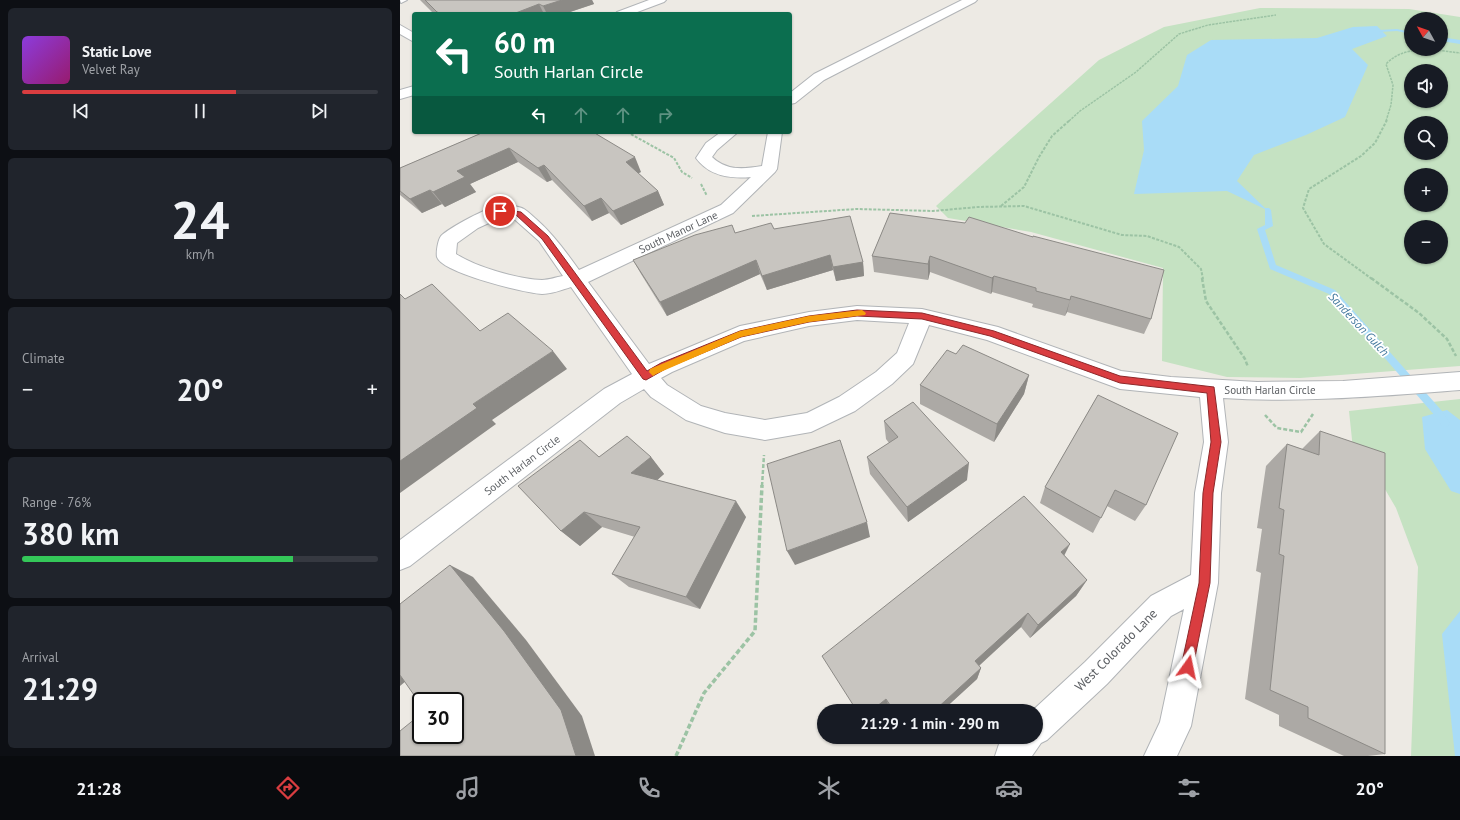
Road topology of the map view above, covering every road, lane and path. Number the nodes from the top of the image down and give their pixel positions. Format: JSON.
{"nodes":[{"id":1,"x":660,"y":0,"type":"edge"},
{"id":2,"x":971,"y":0,"type":"edge"},
{"id":3,"x":627,"y":12,"type":"edge"},
{"id":4,"x":1276,"y":15,"type":"dead end"},
{"id":5,"x":400,"y":29,"type":"edge"},
{"id":6,"x":412,"y":37,"type":"edge"},
{"id":7,"x":1460,"y":53,"type":"edge"},
{"id":8,"x":412,"y":91,"type":"edge"},
{"id":9,"x":400,"y":95,"type":"edge"},
{"id":10,"x":792,"y":98,"type":"edge"},
{"id":11,"x":631,"y":134,"type":"edge"},
{"id":12,"x":728,"y":134,"type":"edge"},
{"id":13,"x":775,"y":134,"type":"edge"},
{"id":14,"x":769,"y":169,"type":"junction"},
{"id":15,"x":694,"y":180,"type":"dead end"},
{"id":16,"x":701,"y":184,"type":"dead end"},
{"id":17,"x":1001,"y":206,"type":"junction"},
{"id":18,"x":727,"y":209,"type":"junction"},
{"id":19,"x":575,"y":280,"type":"junction"},
{"id":20,"x":922,"y":316,"type":"junction"},
{"id":21,"x":1457,"y":357,"type":"dead end"},
{"id":22,"x":646,"y":376,"type":"junction"},
{"id":23,"x":1460,"y":381,"type":"edge"},
{"id":24,"x":1211,"y":390,"type":"junction"},
{"id":25,"x":1257,"y":392,"type":"junction"},
{"id":26,"x":765,"y":430,"type":"junction"},
{"id":27,"x":400,"y":557,"type":"edge"},
{"id":28,"x":1204,"y":583,"type":"junction"},
{"id":29,"x":1043,"y":722,"type":"edge"},
{"id":30,"x":1021,"y":744,"type":"edge"},
{"id":31,"x":676,"y":756,"type":"edge"},
{"id":32,"x":1011,"y":756,"type":"edge"},
{"id":33,"x":1160,"y":756,"type":"edge"}],
"edges":[{"from":1,"to":3,"type":"street"},
{"from":2,"to":10,"type":"street"},
{"from":4,"to":17,"type":"path"},
{"from":5,"to":6,"type":"street"},
{"from":7,"to":21,"type":"path"},
{"from":8,"to":9,"type":"street"},
{"from":11,"to":15,"type":"path"},
{"from":12,"to":14,"type":"street"},
{"from":13,"to":14,"type":"street"},
{"from":14,"to":18,"type":"street","name":"South Manor Lane"},
{"from":16,"to":18,"type":"path"},
{"from":17,"to":18,"type":"path"},
{"from":17,"to":25,"type":"path"},
{"from":18,"to":19,"type":"street","name":"South Manor Lane"},
{"from":19,"to":19,"type":"street","name":"South Manor Lane"},
{"from":19,"to":22,"type":"street"},
{"from":20,"to":22,"type":"street","name":"South Harlan Circle"},
{"from":20,"to":24,"type":"street","name":"South Harlan Circle"},
{"from":20,"to":26,"type":"street"},
{"from":22,"to":26,"type":"street"},
{"from":22,"to":27,"type":"street","name":"South Harlan Circle"},
{"from":23,"to":25,"type":"street","name":"South Harlan Circle"},
{"from":24,"to":25,"type":"street","name":"South Harlan Circle"},
{"from":24,"to":28,"type":"street"},
{"from":26,"to":31,"type":"path"},
{"from":28,"to":29,"type":"street","name":"West Colorado Lane"},
{"from":28,"to":33,"type":"street"},
{"from":30,"to":32,"type":"street"}]}
